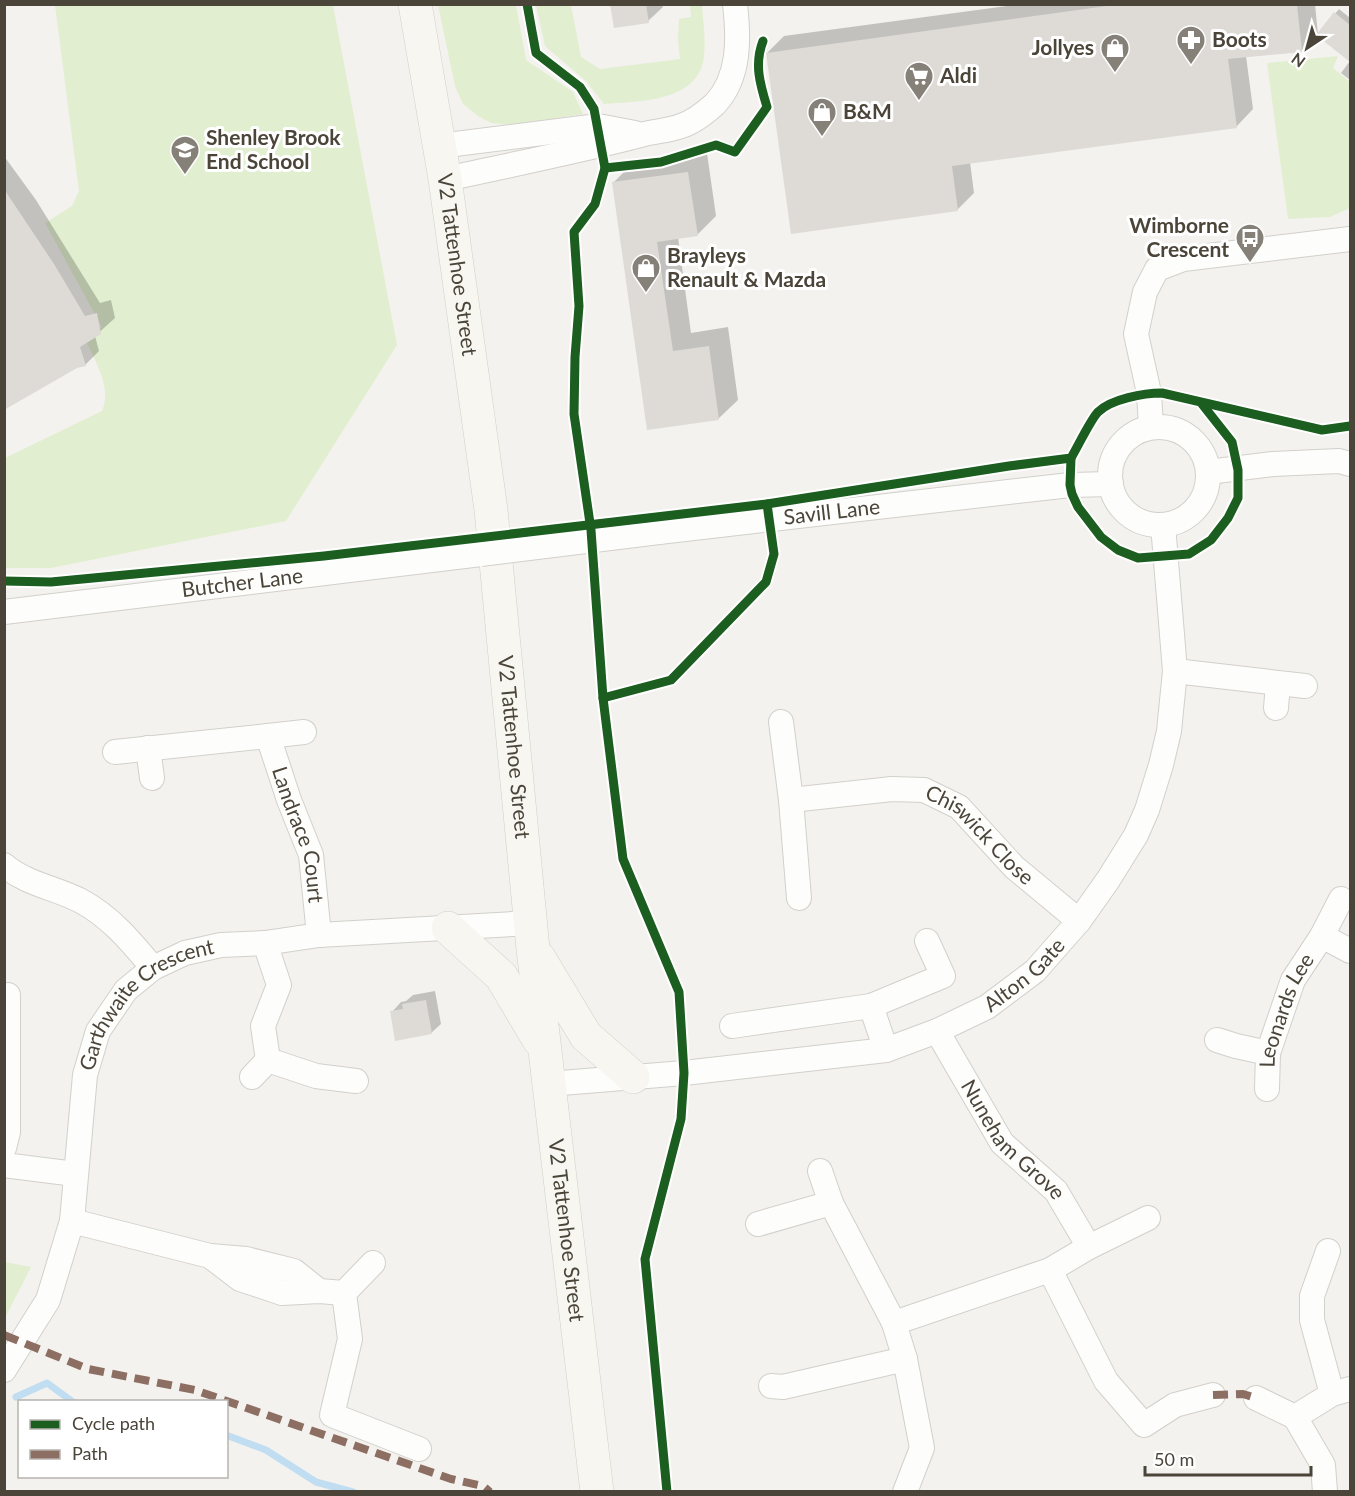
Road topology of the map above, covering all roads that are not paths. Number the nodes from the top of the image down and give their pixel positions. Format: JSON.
{"nodes":[{"id":1,"x":415,"y":4,"type":"edge"},
{"id":2,"x":735,"y":4,"type":"edge"},
{"id":3,"x":644,"y":134,"type":"junction"},
{"id":4,"x":439,"y":146,"type":"junction"},
{"id":5,"x":445,"y":179,"type":"junction"},
{"id":6,"x":1350,"y":239,"type":"edge"},
{"id":7,"x":1151,"y":428,"type":"junction"},
{"id":8,"x":1350,"y":464,"type":"edge"},
{"id":9,"x":1208,"y":472,"type":"junction"},
{"id":10,"x":1111,"y":484,"type":"junction"},
{"id":11,"x":1162,"y":525,"type":"junction"},
{"id":12,"x":481,"y":554,"type":"joint"},
{"id":13,"x":4,"y":612,"type":"edge"},
{"id":14,"x":1175,"y":672,"type":"junction"},
{"id":15,"x":1278,"y":684,"type":"junction"},
{"id":16,"x":1305,"y":686,"type":"dead end"},
{"id":17,"x":1276,"y":708,"type":"dead end"},
{"id":18,"x":781,"y":722,"type":"dead end"},
{"id":19,"x":304,"y":732,"type":"dead end"},
{"id":20,"x":268,"y":736,"type":"junction"},
{"id":21,"x":148,"y":748,"type":"junction"},
{"id":22,"x":115,"y":752,"type":"dead end"},
{"id":23,"x":152,"y":778,"type":"dead end"},
{"id":24,"x":791,"y":800,"type":"junction"},
{"id":25,"x":4,"y":865,"type":"edge"},
{"id":26,"x":799,"y":897,"type":"dead end"},
{"id":27,"x":1341,"y":899,"type":"dead end"},
{"id":28,"x":1079,"y":921,"type":"junction"},
{"id":29,"x":448,"y":928,"type":"junction"},
{"id":30,"x":319,"y":935,"type":"junction"},
{"id":31,"x":532,"y":936,"type":"junction"},
{"id":32,"x":1322,"y":936,"type":"junction"},
{"id":33,"x":927,"y":941,"type":"dead end"},
{"id":34,"x":265,"y":943,"type":"junction"},
{"id":35,"x":1350,"y":951,"type":"edge"},
{"id":36,"x":153,"y":968,"type":"junction"},
{"id":37,"x":8,"y":995,"type":"dead end"},
{"id":38,"x":871,"y":1006,"type":"junction"},
{"id":39,"x":732,"y":1026,"type":"dead end"},
{"id":40,"x":937,"y":1031,"type":"junction"},
{"id":41,"x":1217,"y":1040,"type":"dead end"},
{"id":42,"x":545,"y":1050,"type":"junction"},
{"id":43,"x":886,"y":1050,"type":"junction"},
{"id":44,"x":1268,"y":1053,"type":"junction"},
{"id":45,"x":633,"y":1077,"type":"junction"},
{"id":46,"x":356,"y":1081,"type":"dead end"},
{"id":47,"x":549,"y":1084,"type":"junction"},
{"id":48,"x":1267,"y":1089,"type":"dead end"},
{"id":49,"x":4,"y":1148,"type":"edge"},
{"id":50,"x":4,"y":1165,"type":"edge"},
{"id":51,"x":820,"y":1171,"type":"dead end"},
{"id":52,"x":75,"y":1174,"type":"junction"},
{"id":53,"x":831,"y":1203,"type":"junction"},
{"id":54,"x":1148,"y":1218,"type":"dead end"},
{"id":55,"x":72,"y":1221,"type":"junction"},
{"id":56,"x":758,"y":1224,"type":"dead end"},
{"id":57,"x":1089,"y":1247,"type":"junction"},
{"id":58,"x":1328,"y":1251,"type":"dead end"},
{"id":59,"x":373,"y":1263,"type":"dead end"},
{"id":60,"x":1050,"y":1270,"type":"junction"},
{"id":61,"x":344,"y":1293,"type":"junction"},
{"id":62,"x":894,"y":1323,"type":"junction"},
{"id":63,"x":905,"y":1359,"type":"junction"},
{"id":64,"x":4,"y":1370,"type":"edge"},
{"id":65,"x":771,"y":1386,"type":"dead end"},
{"id":66,"x":1341,"y":1392,"type":"edge"},
{"id":67,"x":1213,"y":1395,"type":"dead end"},
{"id":68,"x":1256,"y":1398,"type":"dead end"},
{"id":69,"x":1295,"y":1417,"type":"junction"},
{"id":70,"x":419,"y":1449,"type":"dead end"},
{"id":71,"x":597,"y":1491,"type":"edge"},
{"id":72,"x":905,"y":1491,"type":"edge"},
{"id":73,"x":1325,"y":1491,"type":"edge"}],
"edges":[{"from":1,"to":4,"type":"street","name":"V2 Tattenhoe Street"},
{"from":2,"to":3,"type":"street"},
{"from":3,"to":4,"type":"street"},
{"from":3,"to":5,"type":"street"},
{"from":4,"to":5,"type":"street","name":"V2 Tattenhoe Street"},
{"from":5,"to":31,"type":"street","name":"V2 Tattenhoe Street"},
{"from":6,"to":7,"type":"street"},
{"from":7,"to":9,"type":"street"},
{"from":7,"to":10,"type":"street"},
{"from":8,"to":9,"type":"street"},
{"from":9,"to":11,"type":"street"},
{"from":10,"to":11,"type":"street"},
{"from":10,"to":12,"type":"street","name":"Savill Lane","bridge":true},
{"from":11,"to":14,"type":"street","name":"Alton Gate"},
{"from":12,"to":13,"type":"street","name":"Butcher Lane"},
{"from":14,"to":15,"type":"street"},
{"from":14,"to":28,"type":"street","name":"Alton Gate"},
{"from":15,"to":16,"type":"street"},
{"from":15,"to":17,"type":"street"},
{"from":18,"to":24,"type":"street"},
{"from":19,"to":20,"type":"street","name":"Landrace Court"},
{"from":20,"to":21,"type":"street","name":"Landrace Court"},
{"from":20,"to":30,"type":"street","name":"Landrace Court"},
{"from":21,"to":22,"type":"street","name":"Landrace Court"},
{"from":21,"to":23,"type":"street"},
{"from":24,"to":26,"type":"street"},
{"from":24,"to":28,"type":"street","name":"Chiswick Close"},
{"from":25,"to":36,"type":"street"},
{"from":27,"to":32,"type":"street","name":"Leonards Lee"},
{"from":28,"to":40,"type":"street","name":"Alton Gate"},
{"from":29,"to":30,"type":"street","name":"Garthwaite Crescent"},
{"from":29,"to":31,"type":"street","name":"Garthwaite Crescent"},
{"from":29,"to":42,"type":"street"},
{"from":30,"to":34,"type":"street","name":"Garthwaite Crescent"},
{"from":31,"to":42,"type":"street","name":"V2 Tattenhoe Street"},
{"from":31,"to":45,"type":"street"},
{"from":32,"to":35,"type":"street","name":"Leonards Lee"},
{"from":32,"to":44,"type":"street","name":"Leonards Lee"},
{"from":33,"to":38,"type":"street"},
{"from":34,"to":36,"type":"street","name":"Garthwaite Crescent"},
{"from":34,"to":46,"type":"street"},
{"from":36,"to":52,"type":"street","name":"Garthwaite Crescent"},
{"from":37,"to":49,"type":"street"},
{"from":38,"to":39,"type":"street"},
{"from":38,"to":43,"type":"street"},
{"from":40,"to":43,"type":"street","name":"Alton Gate"},
{"from":40,"to":57,"type":"street","name":"Nuneham Grove"},
{"from":41,"to":44,"type":"street"},
{"from":42,"to":47,"type":"street","name":"V2 Tattenhoe Street"},
{"from":43,"to":45,"type":"street","name":"Alton Gate"},
{"from":44,"to":48,"type":"street","name":"Leonards Lee"},
{"from":45,"to":47,"type":"street","name":"Alton Gate"},
{"from":47,"to":71,"type":"street","name":"V2 Tattenhoe Street"},
{"from":50,"to":52,"type":"street"},
{"from":51,"to":53,"type":"street"},
{"from":52,"to":55,"type":"street","name":"Garthwaite Crescent"},
{"from":53,"to":56,"type":"street"},
{"from":53,"to":62,"type":"street"},
{"from":54,"to":57,"type":"street"},
{"from":55,"to":61,"type":"street"},
{"from":55,"to":64,"type":"street","name":"Garthwaite Crescent"},
{"from":57,"to":60,"type":"street"},
{"from":58,"to":66,"type":"street"},
{"from":59,"to":61,"type":"street"},
{"from":60,"to":62,"type":"street"},
{"from":60,"to":67,"type":"street"},
{"from":61,"to":70,"type":"street"},
{"from":62,"to":63,"type":"street"},
{"from":63,"to":65,"type":"street"},
{"from":63,"to":72,"type":"street"},
{"from":66,"to":69,"type":"street"},
{"from":68,"to":69,"type":"street"},
{"from":69,"to":73,"type":"street"}]}
